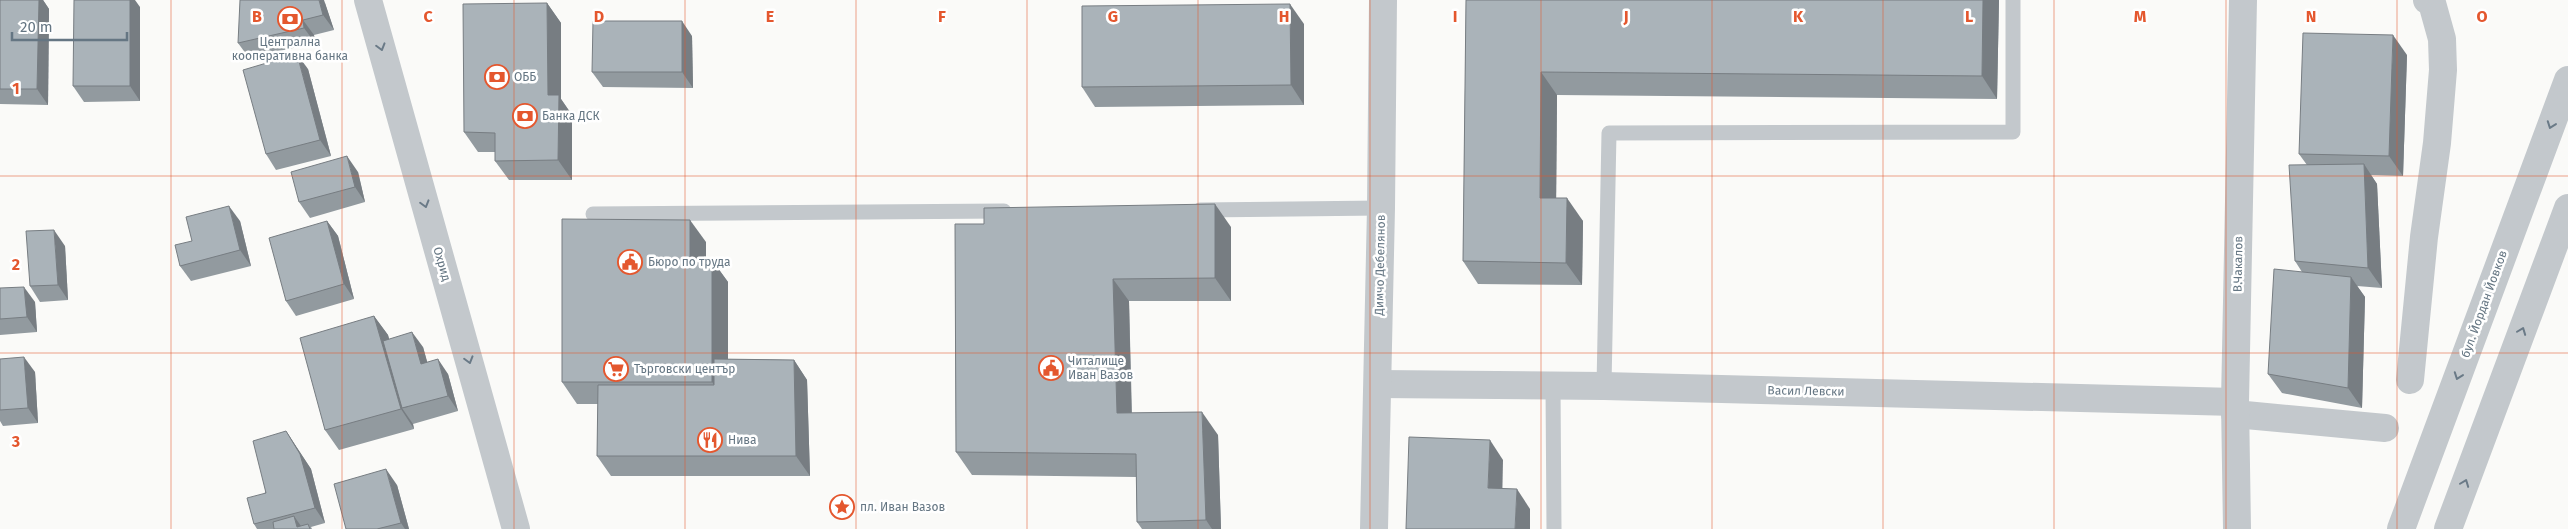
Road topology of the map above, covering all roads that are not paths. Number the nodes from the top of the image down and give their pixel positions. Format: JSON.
{"nodes":[{"id":1,"x":368,"y":0,"type":"edge"},
{"id":2,"x":1383,"y":0,"type":"edge"},
{"id":3,"x":2013,"y":0,"type":"edge"},
{"id":4,"x":2243,"y":0,"type":"edge"},
{"id":5,"x":2427,"y":0,"type":"edge"},
{"id":6,"x":2568,"y":80,"type":"edge"},
{"id":7,"x":1381,"y":208,"type":"junction"},
{"id":8,"x":2568,"y":208,"type":"edge"},
{"id":9,"x":1190,"y":210,"type":"edge"},
{"id":10,"x":1020,"y":211,"type":"edge"},
{"id":11,"x":593,"y":214,"type":"dead end"},
{"id":12,"x":2410,"y":380,"type":"dead end"},
{"id":13,"x":1378,"y":384,"type":"junction"},
{"id":14,"x":1553,"y":386,"type":"junction"},
{"id":15,"x":1604,"y":386,"type":"junction"},
{"id":16,"x":2235,"y":408,"type":"junction"},
{"id":17,"x":2385,"y":428,"type":"dead end"},
{"id":18,"x":516,"y":529,"type":"edge"},
{"id":19,"x":1374,"y":529,"type":"edge"},
{"id":20,"x":1554,"y":529,"type":"edge"},
{"id":21,"x":2237,"y":529,"type":"edge"},
{"id":22,"x":2401,"y":529,"type":"edge"},
{"id":23,"x":2448,"y":529,"type":"edge"}],
"edges":[{"from":1,"to":18,"type":"street","name":"Охрид","one_way":true},
{"from":2,"to":7,"type":"street","name":"Димчо Дебелянов"},
{"from":3,"to":15,"type":"lane"},
{"from":4,"to":16,"type":"street","name":"В.Чакалов"},
{"from":5,"to":12,"type":"street"},
{"from":6,"to":22,"type":"street","name":"бул. Йордан Йовков","one_way":true},
{"from":7,"to":9,"type":"lane"},
{"from":7,"to":13,"type":"street","name":"Димчо Дебелянов"},
{"from":23,"to":8,"type":"street","one_way":true},
{"from":10,"to":11,"type":"lane"},
{"from":13,"to":14,"type":"street","name":"Васил Левски"},
{"from":13,"to":19,"type":"street","name":"Димчо Дебелянов"},
{"from":14,"to":15,"type":"street","name":"Васил Левски"},
{"from":14,"to":20,"type":"lane"},
{"from":15,"to":16,"type":"street","name":"Васил Левски"},
{"from":16,"to":17,"type":"street","name":"Васил Левски"},
{"from":16,"to":21,"type":"street","name":"В.Чакалов"}]}
